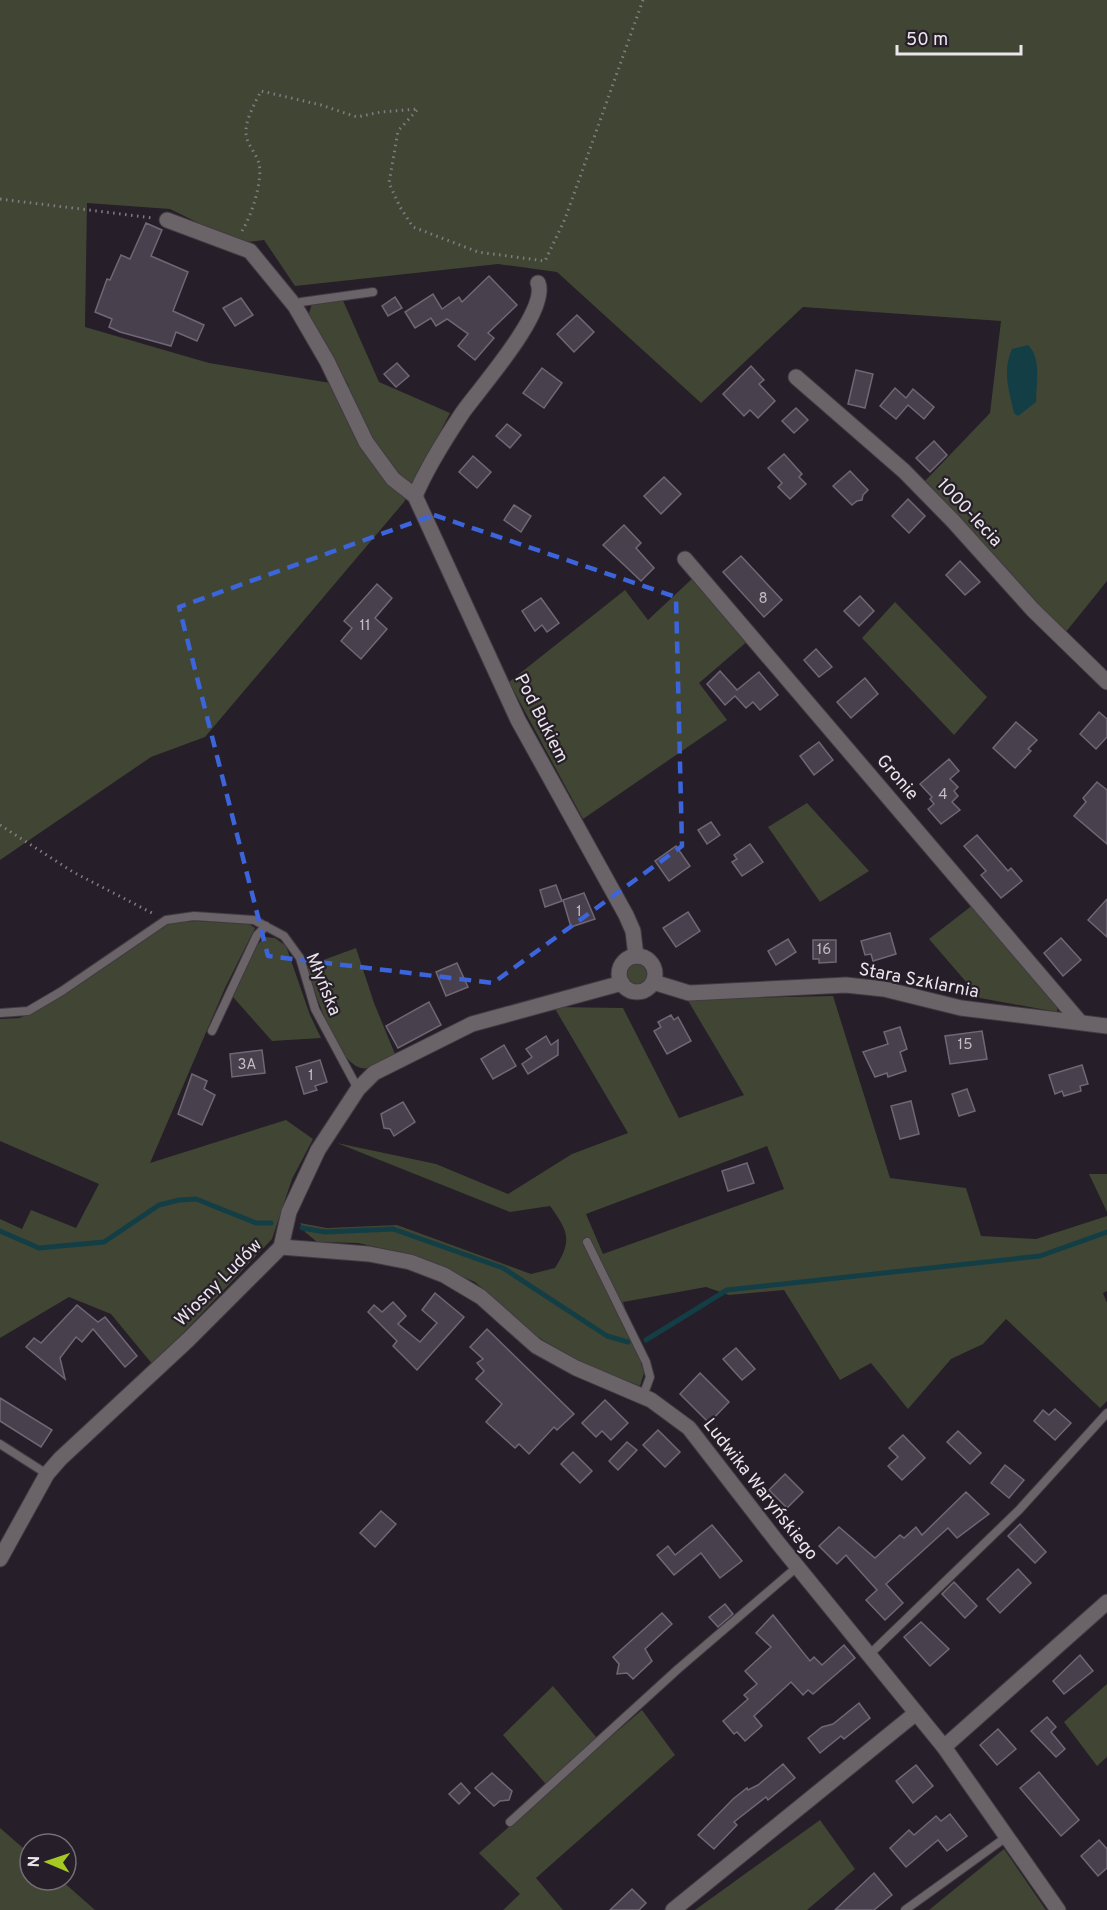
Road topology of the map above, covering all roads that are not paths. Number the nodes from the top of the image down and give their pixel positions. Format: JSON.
{"nodes":[{"id":1,"x":167,"y":220,"type":"road end"},
{"id":2,"x":538,"y":283,"type":"dead end"},
{"id":3,"x":373,"y":292,"type":"dead end"},
{"id":4,"x":295,"y":306,"type":"junction"},
{"id":5,"x":796,"y":377,"type":"dead end"},
{"id":6,"x":415,"y":496,"type":"junction"},
{"id":7,"x":685,"y":559,"type":"dead end"},
{"id":8,"x":1107,"y":682,"type":"edge"},
{"id":9,"x":266,"y":926,"type":"junction"},
{"id":10,"x":636,"y":956,"type":"junction"},
{"id":11,"x":653,"y":982,"type":"junction"},
{"id":12,"x":622,"y":983,"type":"junction"},
{"id":13,"x":0,"y":1013,"type":"edge"},
{"id":14,"x":1080,"y":1022,"type":"junction"},
{"id":15,"x":1107,"y":1026,"type":"edge"},
{"id":16,"x":212,"y":1031,"type":"dead end"},
{"id":17,"x":358,"y":1089,"type":"junction"},
{"id":18,"x":587,"y":1242,"type":"dead end"},
{"id":19,"x":281,"y":1247,"type":"junction"},
{"id":20,"x":643,"y":1396,"type":"junction"},
{"id":21,"x":1107,"y":1413,"type":"edge"},
{"id":22,"x":0,"y":1444,"type":"edge"},
{"id":23,"x":47,"y":1474,"type":"junction"},
{"id":24,"x":0,"y":1559,"type":"edge"},
{"id":25,"x":797,"y":1567,"type":"junction"},
{"id":26,"x":1107,"y":1602,"type":"edge"},
{"id":27,"x":869,"y":1655,"type":"junction"},
{"id":28,"x":916,"y":1713,"type":"junction"},
{"id":29,"x":944,"y":1747,"type":"junction"},
{"id":30,"x":510,"y":1822,"type":"dead end"},
{"id":31,"x":1005,"y":1838,"type":"junction"},
{"id":32,"x":673,"y":1910,"type":"edge"},
{"id":33,"x":905,"y":1910,"type":"edge"},
{"id":34,"x":1058,"y":1910,"type":"edge"}],
"edges":[{"from":1,"to":4,"type":"street","name":"Pod Bukiem"},
{"from":2,"to":6,"type":"street"},
{"from":3,"to":4,"type":"lane"},
{"from":4,"to":6,"type":"street","name":"Pod Bukiem"},
{"from":5,"to":8,"type":"street","name":"1000-lecia"},
{"from":6,"to":10,"type":"street","name":"Pod Bukiem"},
{"from":7,"to":14,"type":"street","name":"Gronie"},
{"from":9,"to":13,"type":"lane","name":"Młyńska"},
{"from":9,"to":16,"type":"lane"},
{"from":9,"to":17,"type":"lane","name":"Młyńska"},
{"from":10,"to":11,"type":"street"},
{"from":10,"to":12,"type":"street"},
{"from":11,"to":12,"type":"street","name":"Wiosny Ludów"},
{"from":11,"to":14,"type":"street","name":"Stara Szklarnia"},
{"from":12,"to":17,"type":"street","name":"Wiosny Ludów"},
{"from":14,"to":15,"type":"street","name":"Stara Szklarnia"},
{"from":17,"to":19,"type":"street","name":"Wiosny Ludów"},
{"from":18,"to":20,"type":"lane"},
{"from":19,"to":20,"type":"street","name":"Ludwika Waryńskiego"},
{"from":19,"to":23,"type":"street","name":"Wiosny Ludów"},
{"from":20,"to":25,"type":"street","name":"Ludwika Waryńskiego"},
{"from":21,"to":27,"type":"lane"},
{"from":22,"to":23,"type":"lane"},
{"from":23,"to":24,"type":"street","name":"Wiosny Ludów"},
{"from":25,"to":27,"type":"street","name":"Ludwika Waryńskiego"},
{"from":25,"to":30,"type":"lane"},
{"from":26,"to":29,"type":"street"},
{"from":27,"to":28,"type":"street","name":"Ludwika Waryńskiego"},
{"from":28,"to":29,"type":"street","name":"Ludwika Waryńskiego"},
{"from":28,"to":32,"type":"street"},
{"from":29,"to":31,"type":"street","name":"Ludwika Waryńskiego"},
{"from":31,"to":33,"type":"lane"},
{"from":31,"to":34,"type":"street","name":"Ludwika Waryńskiego"}]}
